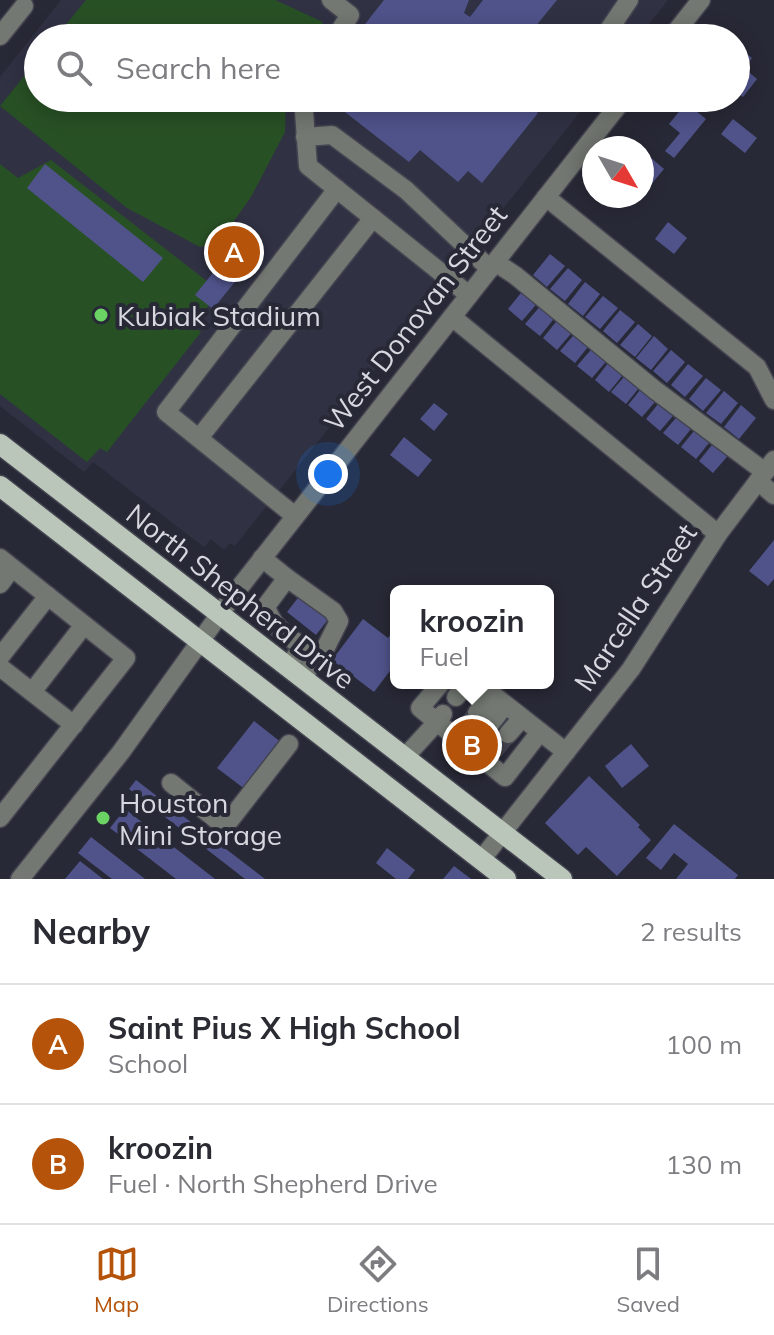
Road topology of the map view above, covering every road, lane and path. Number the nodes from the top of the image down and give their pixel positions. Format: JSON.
{"nodes":[{"id":1,"x":331,"y":0,"type":"edge"},
{"id":2,"x":629,"y":0,"type":"edge"},
{"id":3,"x":701,"y":0,"type":"edge"},
{"id":4,"x":24,"y":6,"type":"dead end"},
{"id":5,"x":344,"y":24,"type":"edge"},
{"id":6,"x":613,"y":24,"type":"edge"},
{"id":7,"x":682,"y":24,"type":"edge"},
{"id":8,"x":0,"y":36,"type":"edge"},
{"id":9,"x":304,"y":112,"type":"edge"},
{"id":10,"x":613,"y":112,"type":"edge"},
{"id":11,"x":305,"y":137,"type":"junction"},
{"id":12,"x":337,"y":189,"type":"junction"},
{"id":13,"x":546,"y":197,"type":"junction"},
{"id":14,"x":373,"y":218,"type":"junction"},
{"id":15,"x":492,"y":266,"type":"junction"},
{"id":16,"x":469,"y":295,"type":"junction"},
{"id":17,"x":452,"y":317,"type":"junction"},
{"id":18,"x":774,"y":400,"type":"edge"},
{"id":19,"x":199,"y":438,"type":"junction"},
{"id":20,"x":0,"y":444,"type":"edge"},
{"id":21,"x":766,"y":471,"type":"edge"},
{"id":22,"x":0,"y":486,"type":"edge"},
{"id":23,"x":774,"y":495,"type":"edge"},
{"id":24,"x":295,"y":516,"type":"junction"},
{"id":25,"x":718,"y":534,"type":"junction"},
{"id":26,"x":262,"y":558,"type":"junction"},
{"id":27,"x":6,"y":563,"type":"edge"},
{"id":28,"x":287,"y":578,"type":"junction"},
{"id":29,"x":0,"y":584,"type":"edge"},
{"id":30,"x":48,"y":596,"type":"junction"},
{"id":31,"x":219,"y":614,"type":"junction"},
{"id":32,"x":84,"y":625,"type":"junction"},
{"id":33,"x":276,"y":627,"type":"junction"},
{"id":34,"x":199,"y":641,"type":"junction"},
{"id":35,"x":260,"y":646,"type":"junction"},
{"id":36,"x":0,"y":657,"type":"edge"},
{"id":37,"x":0,"y":667,"type":"edge"},
{"id":38,"x":294,"y":673,"type":"junction"},
{"id":39,"x":436,"y":689,"type":"edge"},
{"id":40,"x":32,"y":692,"type":"junction"},
{"id":41,"x":492,"y":694,"type":"edge"},
{"id":42,"x":440,"y":718,"type":"junction"},
{"id":43,"x":484,"y":718,"type":"tunnel mouth"},
{"id":44,"x":522,"y":718,"type":"junction"},
{"id":45,"x":74,"y":725,"type":"junction"},
{"id":46,"x":540,"y":732,"type":"junction"},
{"id":47,"x":508,"y":734,"type":"tunnel mouth"},
{"id":48,"x":289,"y":744,"type":"dead end"},
{"id":49,"x":566,"y":752,"type":"junction"},
{"id":50,"x":404,"y":758,"type":"junction"},
{"id":51,"x":171,"y":783,"type":"dead end"},
{"id":52,"x":0,"y":818,"type":"edge"},
{"id":53,"x":501,"y":833,"type":"junction"},
{"id":54,"x":481,"y":860,"type":"junction"},
{"id":55,"x":20,"y":879,"type":"edge"},
{"id":56,"x":506,"y":879,"type":"edge"},
{"id":57,"x":562,"y":879,"type":"edge"}],
"edges":[{"from":1,"to":5,"type":"street"},
{"from":2,"to":6,"type":"street"},
{"from":3,"to":7,"type":"street"},
{"from":4,"to":8,"type":"street"},
{"from":9,"to":11,"type":"street"},
{"from":10,"to":13,"type":"street","name":"West Donovan Street"},
{"from":11,"to":12,"type":"street"},
{"from":11,"to":15,"type":"street"},
{"from":12,"to":14,"type":"street"},
{"from":12,"to":19,"type":"street"},
{"from":13,"to":15,"type":"street","name":"West Donovan Street"},
{"from":13,"to":18,"type":"street"},
{"from":14,"to":16,"type":"street"},
{"from":14,"to":19,"type":"street"},
{"from":15,"to":16,"type":"street","name":"West Donovan Street"},
{"from":15,"to":21,"type":"street"},
{"from":16,"to":17,"type":"street","name":"West Donovan Street"},
{"from":17,"to":24,"type":"street","name":"West Donovan Street"},
{"from":17,"to":25,"type":"street"},
{"from":19,"to":24,"type":"street"},
{"from":20,"to":31,"type":"main road","name":"North Shepherd Drive"},
{"from":21,"to":23,"type":"street"},
{"from":21,"to":25,"type":"street","name":"Marcella Street"},
{"from":22,"to":34,"type":"main road"},
{"from":24,"to":26,"type":"street","name":"West Donovan Street"},
{"from":25,"to":49,"type":"street","name":"Marcella Street"},
{"from":26,"to":28,"type":"street"},
{"from":26,"to":31,"type":"street","name":"West Donovan Street"},
{"from":27,"to":29,"type":"street"},
{"from":27,"to":30,"type":"street"},
{"from":28,"to":33,"type":"street"},
{"from":28,"to":38,"type":"street"},
{"from":30,"to":32,"type":"street"},
{"from":30,"to":36,"type":"street"},
{"from":31,"to":34,"type":"street","name":"West Donovan Street"},
{"from":31,"to":35,"type":"main road","name":"North Shepherd Drive"},
{"from":32,"to":40,"type":"street"},
{"from":32,"to":45,"type":"street"},
{"from":33,"to":35,"type":"street"},
{"from":33,"to":38,"type":"street"},
{"from":34,"to":54,"type":"main road"},
{"from":34,"to":55,"type":"street","name":"West Donovan Street"},
{"from":35,"to":38,"type":"main road","name":"North Shepherd Drive"},
{"from":37,"to":40,"type":"street"},
{"from":38,"to":50,"type":"main road","name":"North Shepherd Drive"},
{"from":39,"to":42,"type":"street"},
{"from":40,"to":45,"type":"street"},
{"from":41,"to":43,"type":"street"},
{"from":41,"to":44,"type":"street"},
{"from":42,"to":46,"type":"street"},
{"from":42,"to":50,"type":"street"},
{"from":44,"to":46,"type":"street"},
{"from":44,"to":47,"type":"street"},
{"from":45,"to":52,"type":"street"},
{"from":46,"to":49,"type":"street"},
{"from":48,"to":51,"type":"street"},
{"from":49,"to":53,"type":"street","name":"Marcella Street"},
{"from":50,"to":53,"type":"main road","name":"North Shepherd Drive"},
{"from":53,"to":54,"type":"street","name":"Marcella Street"},
{"from":53,"to":57,"type":"main road","name":"North Shepherd Drive"},
{"from":54,"to":56,"type":"main road"}]}
